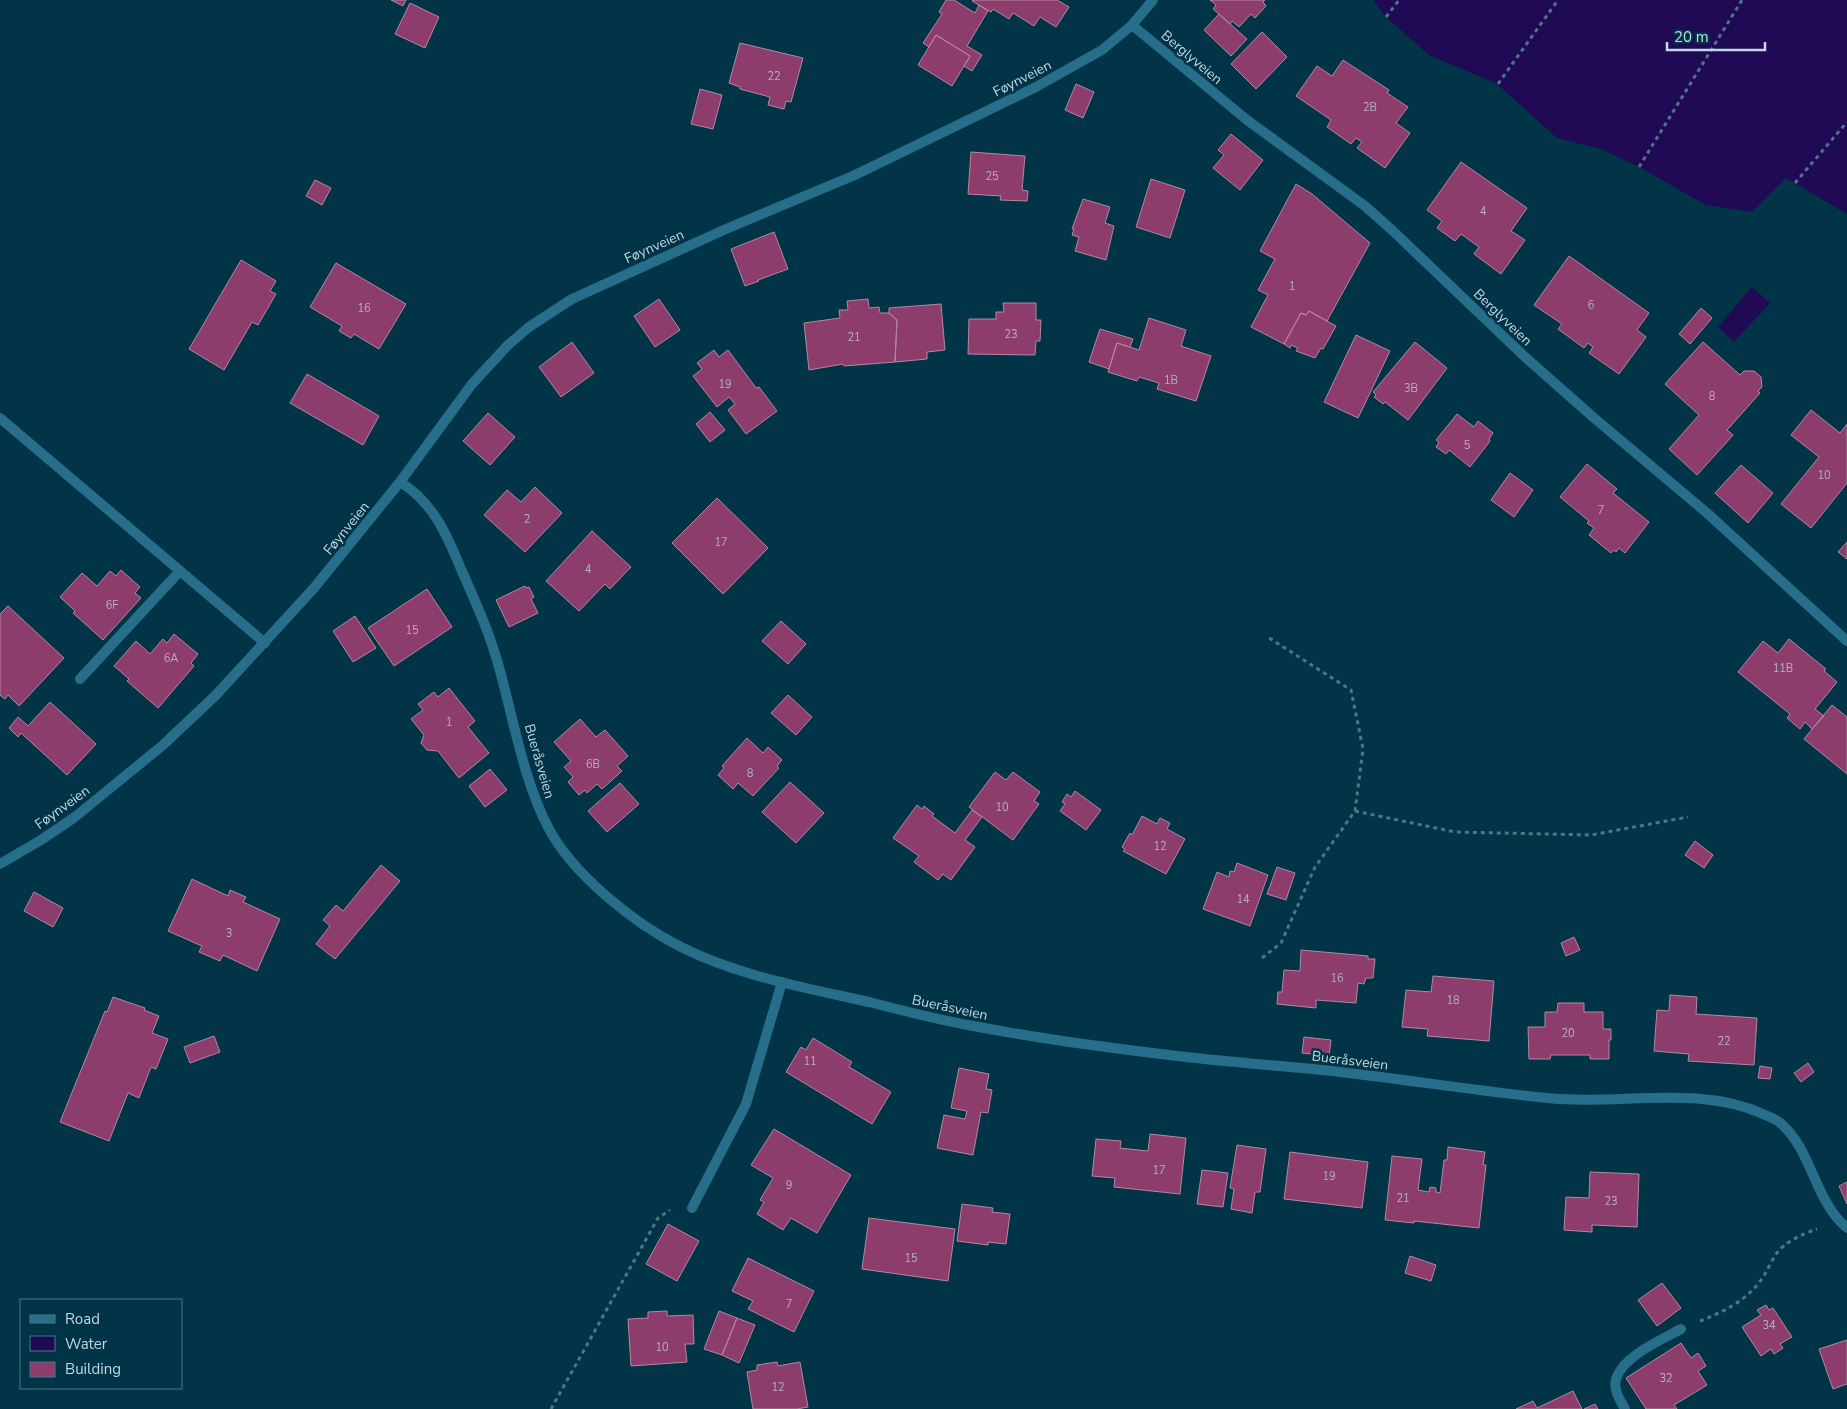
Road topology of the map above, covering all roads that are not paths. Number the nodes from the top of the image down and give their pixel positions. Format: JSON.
{"nodes":[{"id":1,"x":1153,"y":0,"type":"edge"},
{"id":2,"x":1132,"y":25,"type":"junction"},
{"id":3,"x":0,"y":418,"type":"edge"},
{"id":4,"x":400,"y":482,"type":"junction"},
{"id":5,"x":180,"y":571,"type":"junction"},
{"id":6,"x":1847,"y":641,"type":"edge"},
{"id":7,"x":265,"y":644,"type":"junction"},
{"id":8,"x":80,"y":679,"type":"dead end"},
{"id":9,"x":0,"y":864,"type":"edge"},
{"id":10,"x":782,"y":982,"type":"junction"},
{"id":11,"x":694,"y":1204,"type":"road end"},
{"id":12,"x":1843,"y":1224,"type":"edge"},
{"id":13,"x":1681,"y":1329,"type":"road end"},
{"id":14,"x":1624,"y":1409,"type":"edge"}],
"edges":[{"from":1,"to":2,"type":"street","name":"Føynveien"},
{"from":2,"to":4,"type":"street","name":"Føynveien"},
{"from":2,"to":6,"type":"street","name":"Berglyveien"},
{"from":3,"to":5,"type":"street"},
{"from":4,"to":7,"type":"street","name":"Føynveien"},
{"from":4,"to":10,"type":"street","name":"Bueråsveien"},
{"from":5,"to":7,"type":"street"},
{"from":5,"to":8,"type":"street"},
{"from":7,"to":9,"type":"street","name":"Føynveien"},
{"from":10,"to":11,"type":"street"},
{"from":10,"to":12,"type":"street","name":"Bueråsveien"},
{"from":13,"to":14,"type":"street"}]}
